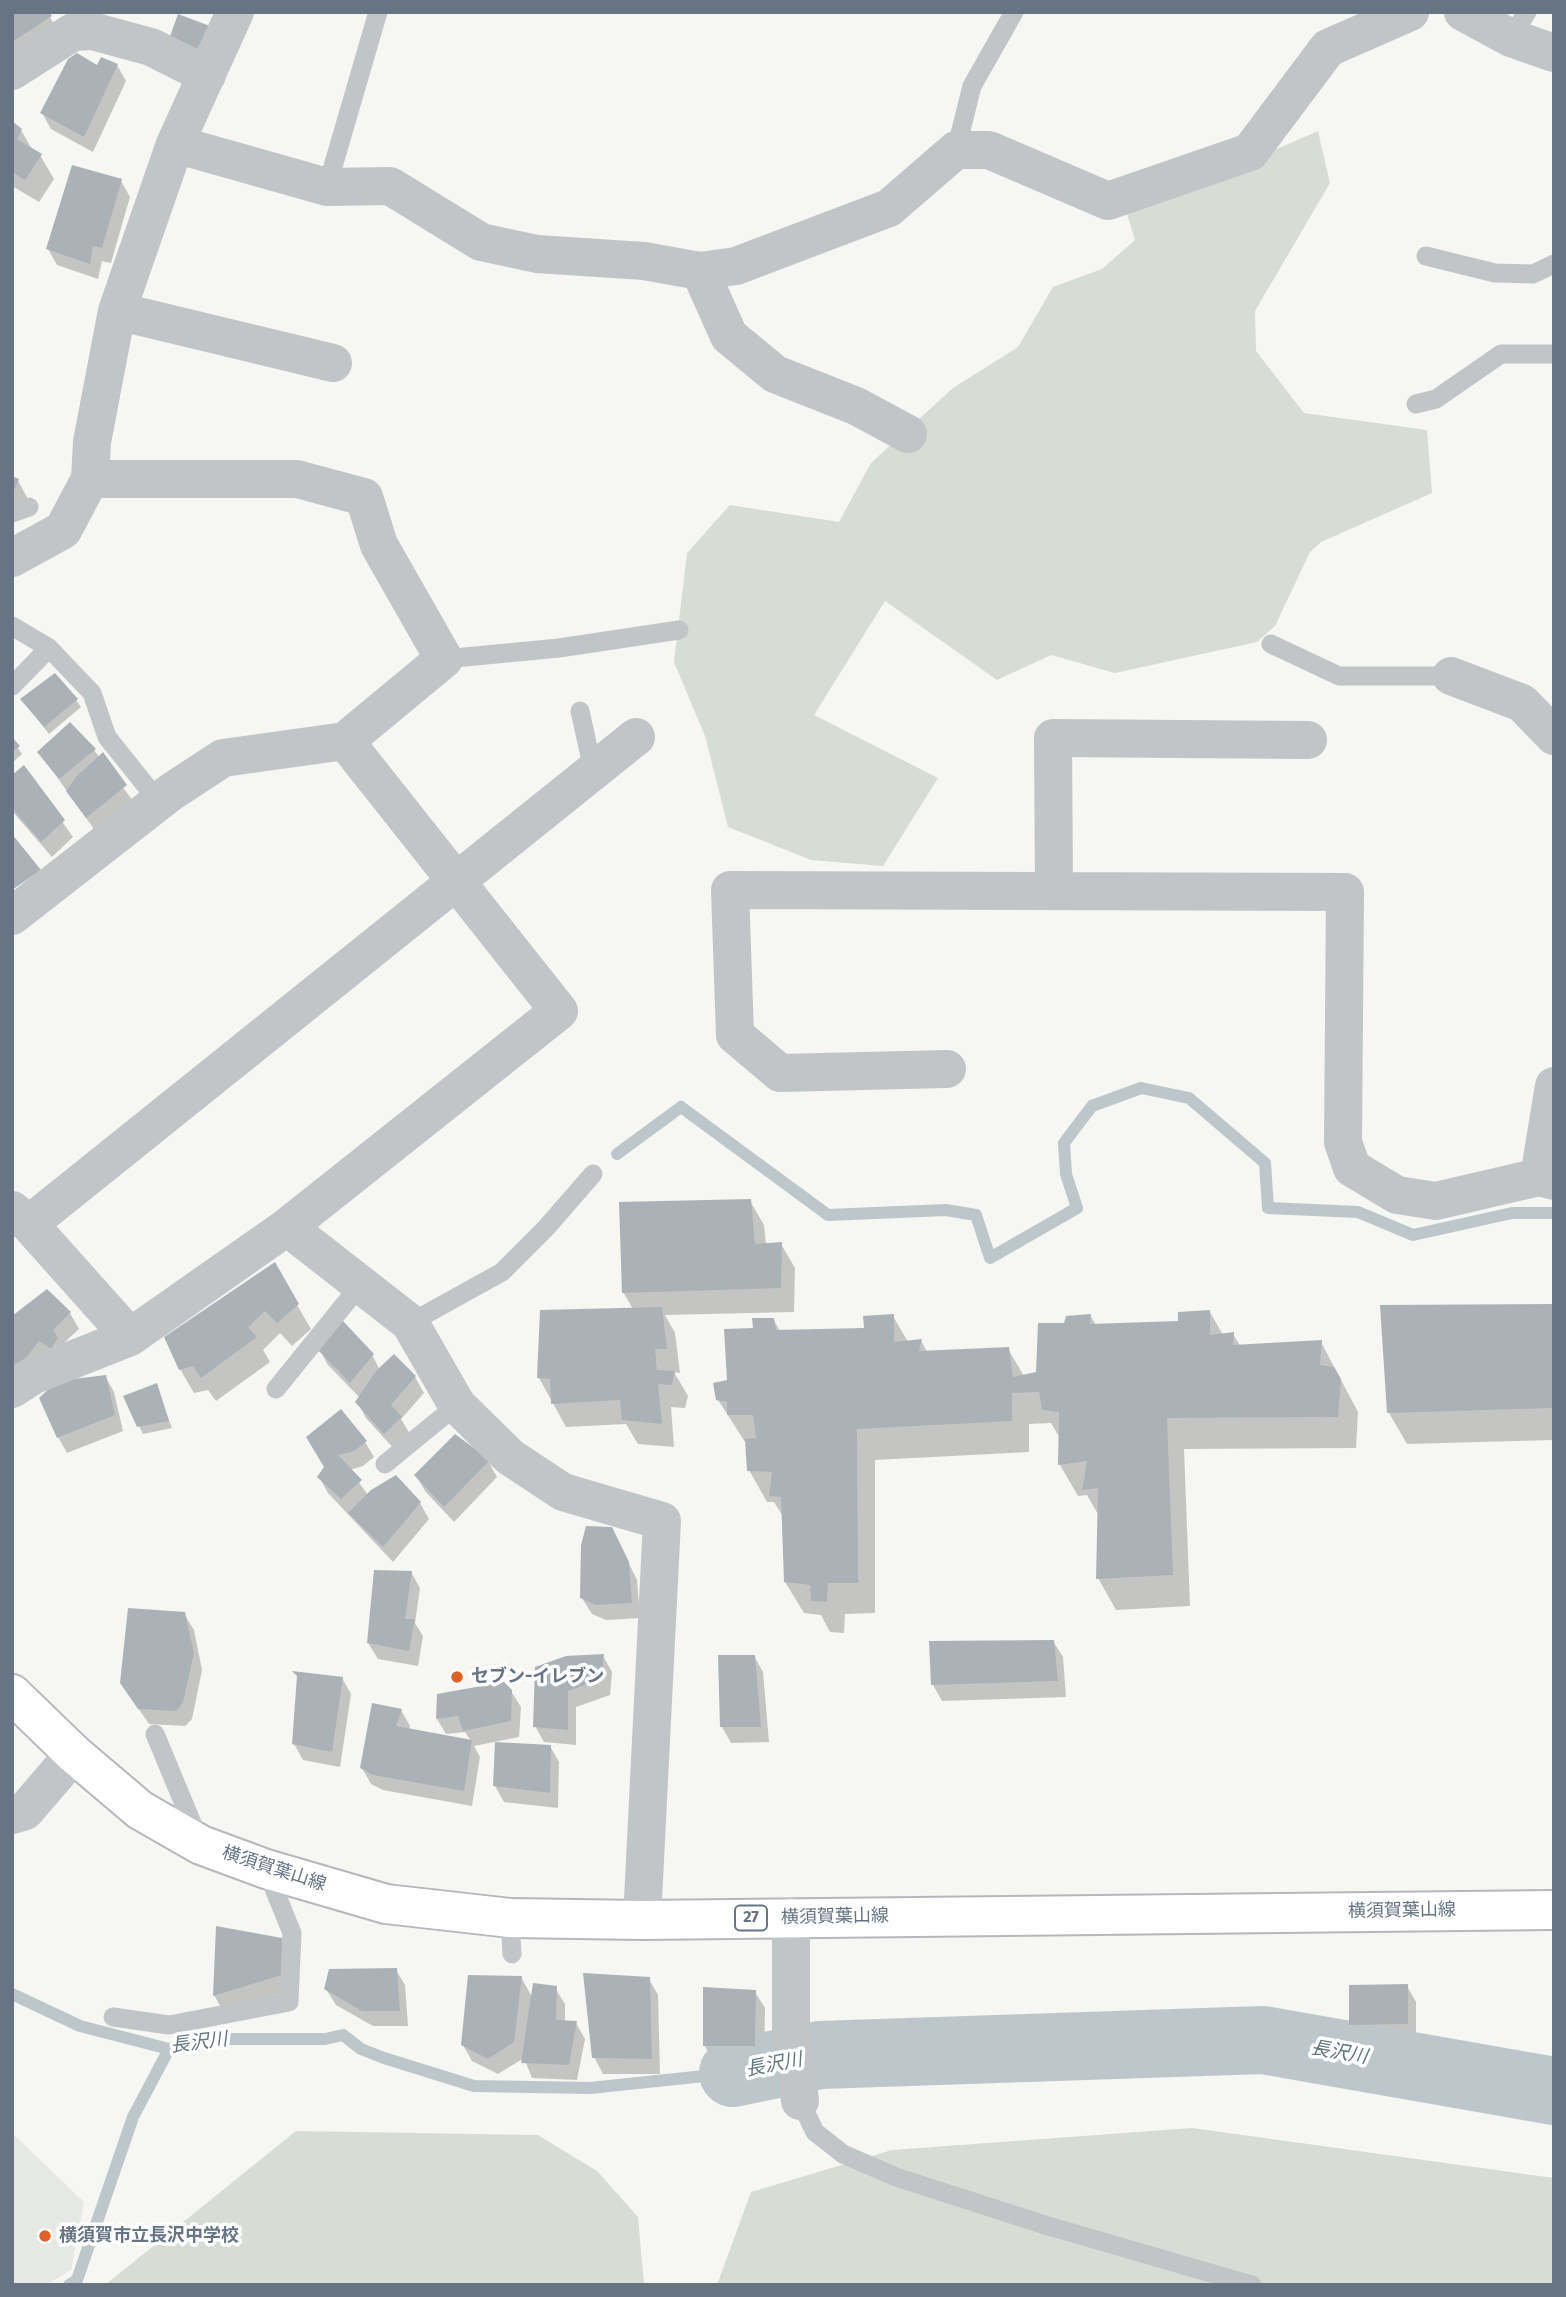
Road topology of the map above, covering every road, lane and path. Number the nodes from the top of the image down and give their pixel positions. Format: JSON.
{"nodes":[{"id":1,"x":235,"y":12,"type":"edge"},
{"id":2,"x":378,"y":12,"type":"edge"},
{"id":3,"x":1014,"y":12,"type":"edge"},
{"id":4,"x":1410,"y":12,"type":"edge"},
{"id":5,"x":1462,"y":12,"type":"edge"},
{"id":6,"x":1519,"y":25,"type":"edge"},
{"id":7,"x":1554,"y":53,"type":"edge"},
{"id":8,"x":12,"y":71,"type":"edge"},
{"id":9,"x":207,"y":75,"type":"junction"},
{"id":10,"x":175,"y":144,"type":"junction"},
{"id":11,"x":956,"y":150,"type":"junction"},
{"id":12,"x":327,"y":187,"type":"junction"},
{"id":13,"x":1426,"y":256,"type":"dead end"},
{"id":14,"x":1554,"y":264,"type":"edge"},
{"id":15,"x":700,"y":271,"type":"junction"},
{"id":16,"x":117,"y":311,"type":"junction"},
{"id":17,"x":1554,"y":354,"type":"edge"},
{"id":18,"x":334,"y":363,"type":"dead end"},
{"id":19,"x":1416,"y":404,"type":"dead end"},
{"id":20,"x":908,"y":434,"type":"dead end"},
{"id":21,"x":90,"y":479,"type":"junction"},
{"id":22,"x":12,"y":558,"type":"edge"},
{"id":23,"x":12,"y":626,"type":"edge"},
{"id":24,"x":679,"y":630,"type":"dead end"},
{"id":25,"x":1270,"y":644,"type":"dead end"},
{"id":26,"x":48,"y":648,"type":"junction"},
{"id":27,"x":444,"y":659,"type":"junction"},
{"id":28,"x":1451,"y":676,"type":"joint"},
{"id":29,"x":12,"y":686,"type":"edge"},
{"id":30,"x":580,"y":711,"type":"dead end"},
{"id":31,"x":1554,"y":736,"type":"edge"},
{"id":32,"x":636,"y":737,"type":"dead end"},
{"id":33,"x":1308,"y":740,"type":"dead end"},
{"id":34,"x":345,"y":741,"type":"junction"},
{"id":35,"x":593,"y":771,"type":"junction"},
{"id":36,"x":159,"y":802,"type":"junction"},
{"id":37,"x":456,"y":879,"type":"junction"},
{"id":38,"x":1054,"y":889,"type":"junction"},
{"id":39,"x":12,"y":916,"type":"edge"},
{"id":40,"x":947,"y":1069,"type":"dead end"},
{"id":41,"x":1554,"y":1086,"type":"edge"},
{"id":42,"x":593,"y":1174,"type":"dead end"},
{"id":43,"x":1546,"y":1179,"type":"edge"},
{"id":44,"x":21,"y":1217,"type":"edge"},
{"id":45,"x":287,"y":1227,"type":"junction"},
{"id":46,"x":361,"y":1284,"type":"junction"},
{"id":47,"x":410,"y":1323,"type":"junction"},
{"id":48,"x":130,"y":1337,"type":"junction"},
{"id":49,"x":12,"y":1389,"type":"edge"},
{"id":50,"x":276,"y":1389,"type":"dead end"},
{"id":51,"x":457,"y":1405,"type":"junction"},
{"id":52,"x":385,"y":1464,"type":"dead end"},
{"id":53,"x":12,"y":1694,"type":"edge"},
{"id":54,"x":155,"y":1734,"type":"dead end"},
{"id":55,"x":74,"y":1755,"type":"junction"},
{"id":56,"x":12,"y":1815,"type":"edge"},
{"id":57,"x":201,"y":1844,"type":"junction"},
{"id":58,"x":266,"y":1869,"type":"junction"},
{"id":59,"x":1554,"y":1910,"type":"edge"},
{"id":60,"x":791,"y":1917,"type":"junction"},
{"id":61,"x":642,"y":1920,"type":"junction"},
{"id":62,"x":113,"y":2017,"type":"dead end"},
{"id":63,"x":800,"y":2101,"type":"joint"},
{"id":64,"x":1252,"y":2285,"type":"edge"}],
"edges":[{"from":1,"to":9,"type":"street"},
{"from":2,"to":12,"type":"lane"},
{"from":3,"to":11,"type":"lane"},
{"from":4,"to":11,"type":"street"},
{"from":5,"to":6,"type":"street"},
{"from":6,"to":7,"type":"street"},
{"from":8,"to":9,"type":"street"},
{"from":9,"to":10,"type":"street"},
{"from":10,"to":12,"type":"street"},
{"from":10,"to":16,"type":"street"},
{"from":11,"to":15,"type":"street"},
{"from":12,"to":15,"type":"street"},
{"from":13,"to":14,"type":"lane"},
{"from":15,"to":20,"type":"street"},
{"from":16,"to":18,"type":"street"},
{"from":16,"to":21,"type":"street"},
{"from":17,"to":19,"type":"lane"},
{"from":21,"to":22,"type":"street"},
{"from":21,"to":27,"type":"street"},
{"from":23,"to":26,"type":"lane"},
{"from":24,"to":27,"type":"lane"},
{"from":25,"to":28,"type":"lane"},
{"from":26,"to":29,"type":"lane"},
{"from":26,"to":36,"type":"lane"},
{"from":27,"to":34,"type":"street"},
{"from":28,"to":31,"type":"street"},
{"from":30,"to":35,"type":"lane"},
{"from":32,"to":35,"type":"street"},
{"from":33,"to":38,"type":"street"},
{"from":34,"to":36,"type":"street"},
{"from":34,"to":37,"type":"street"},
{"from":35,"to":37,"type":"street"},
{"from":36,"to":39,"type":"street"},
{"from":37,"to":44,"type":"street"},
{"from":37,"to":45,"type":"street"},
{"from":38,"to":40,"type":"street"},
{"from":38,"to":43,"type":"street"},
{"from":41,"to":43,"type":"street"},
{"from":42,"to":47,"type":"lane"},
{"from":44,"to":48,"type":"street"},
{"from":45,"to":46,"type":"street"},
{"from":45,"to":48,"type":"street"},
{"from":46,"to":47,"type":"street"},
{"from":46,"to":50,"type":"lane"},
{"from":47,"to":51,"type":"street"},
{"from":48,"to":49,"type":"street"},
{"from":51,"to":52,"type":"lane"},
{"from":51,"to":61,"type":"street"},
{"from":53,"to":55,"type":"main road","name":"横須賀葉山線","number":"27"},
{"from":54,"to":57,"type":"lane"},
{"from":55,"to":56,"type":"street"},
{"from":55,"to":57,"type":"main road","name":"横須賀葉山線","number":"27"},
{"from":57,"to":58,"type":"main road","name":"横須賀葉山線","number":"27"},
{"from":58,"to":61,"type":"main road","name":"横須賀葉山線","number":"27"},
{"from":58,"to":62,"type":"lane"},
{"from":59,"to":60,"type":"main road","name":"横須賀葉山線","number":"27"},
{"from":60,"to":61,"type":"main road","name":"横須賀葉山線","number":"27"},
{"from":60,"to":63,"type":"street"},
{"from":63,"to":64,"type":"lane"}]}
